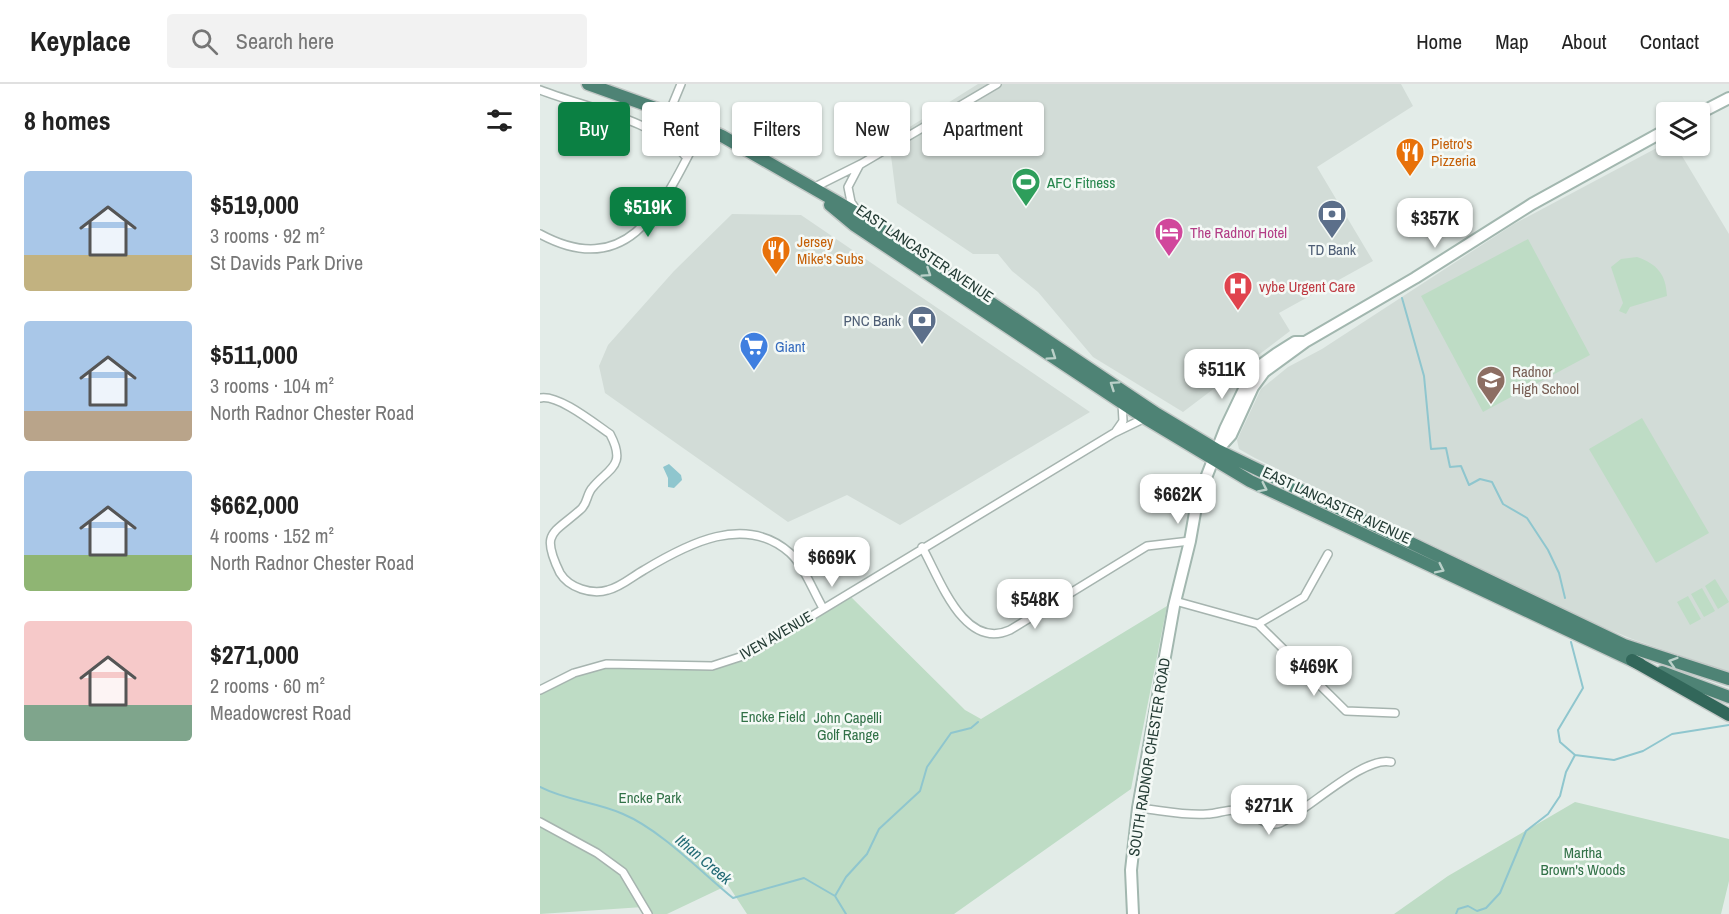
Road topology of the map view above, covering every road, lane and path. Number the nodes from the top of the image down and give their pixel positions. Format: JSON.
{"nodes":[{"id":1,"x":588,"y":84,"type":"edge"},
{"id":2,"x":681,"y":84,"type":"edge"},
{"id":3,"x":997,"y":84,"type":"edge"},
{"id":4,"x":540,"y":90,"type":"edge"},
{"id":5,"x":1729,"y":98,"type":"edge"},
{"id":6,"x":674,"y":102,"type":"edge"},
{"id":7,"x":642,"y":103,"type":"edge"},
{"id":8,"x":1710,"y":108,"type":"edge"},
{"id":9,"x":720,"y":136,"type":"edge"},
{"id":10,"x":1656,"y":136,"type":"edge"},
{"id":11,"x":687,"y":158,"type":"joint"},
{"id":12,"x":861,"y":164,"type":"junction"},
{"id":13,"x":811,"y":189,"type":"junction"},
{"id":14,"x":860,"y":214,"type":"junction"},
{"id":15,"x":540,"y":234,"type":"edge"},
{"id":16,"x":540,"y":398,"type":"edge"},
{"id":17,"x":1122,"y":403,"type":"junction"},
{"id":18,"x":1145,"y":418,"type":"junction"},
{"id":19,"x":1114,"y":433,"type":"junction"},
{"id":20,"x":1214,"y":455,"type":"junction"},
{"id":21,"x":1191,"y":541,"type":"junction"},
{"id":22,"x":922,"y":547,"type":"junction"},
{"id":23,"x":1328,"y":554,"type":"dead end"},
{"id":24,"x":1175,"y":601,"type":"junction"},
{"id":25,"x":823,"y":608,"type":"junction"},
{"id":26,"x":1258,"y":624,"type":"junction"},
{"id":27,"x":1632,"y":660,"type":"junction"},
{"id":28,"x":1729,"y":679,"type":"edge"},
{"id":29,"x":540,"y":690,"type":"edge"},
{"id":30,"x":1729,"y":697,"type":"edge"},
{"id":31,"x":1395,"y":713,"type":"dead end"},
{"id":32,"x":1729,"y":715,"type":"edge"},
{"id":33,"x":1391,"y":762,"type":"dead end"},
{"id":34,"x":1138,"y":808,"type":"junction"},
{"id":35,"x":540,"y":822,"type":"edge"},
{"id":36,"x":648,"y":914,"type":"edge"},
{"id":37,"x":1133,"y":914,"type":"edge"}],
"edges":[{"from":1,"to":7,"type":"highway","name":"EAST LANCASTER AVENUE"},
{"from":2,"to":6,"type":"street"},
{"from":3,"to":12,"type":"street"},
{"from":4,"to":11,"type":"street"},
{"from":5,"to":8,"type":"main road"},
{"from":9,"to":13,"type":"highway","name":"EAST LANCASTER AVENUE"},
{"from":10,"to":20,"type":"main road","name":"SOUTH RADNOR CHESTER ROAD"},
{"from":11,"to":15,"type":"street"},
{"from":12,"to":13,"type":"street"},
{"from":12,"to":14,"type":"street"},
{"from":13,"to":14,"type":"highway","name":"EAST LANCASTER AVENUE"},
{"from":13,"to":17,"type":"highway","name":"EAST LANCASTER AVENUE","one_way":true},
{"from":20,"to":14,"type":"highway","name":"EAST LANCASTER AVENUE","one_way":true},
{"from":16,"to":25,"type":"street"},
{"from":17,"to":18,"type":"highway","name":"EAST LANCASTER AVENUE"},
{"from":17,"to":19,"type":"street"},
{"from":18,"to":19,"type":"street","name":"IVEN AVENUE"},
{"from":18,"to":20,"type":"highway","name":"EAST LANCASTER AVENUE"},
{"from":19,"to":22,"type":"street","name":"IVEN AVENUE"},
{"from":20,"to":21,"type":"main road","name":"SOUTH RADNOR CHESTER ROAD"},
{"from":20,"to":27,"type":"highway","name":"EAST LANCASTER AVENUE","one_way":true},
{"from":28,"to":20,"type":"highway","name":"EAST LANCASTER AVENUE","one_way":true},
{"from":21,"to":22,"type":"street"},
{"from":21,"to":24,"type":"main road","name":"SOUTH RADNOR CHESTER ROAD"},
{"from":22,"to":25,"type":"street","name":"IVEN AVENUE"},
{"from":23,"to":26,"type":"street"},
{"from":24,"to":26,"type":"street"},
{"from":24,"to":34,"type":"main road","name":"SOUTH RADNOR CHESTER ROAD"},
{"from":25,"to":29,"type":"street","name":"IVEN AVENUE"},
{"from":26,"to":31,"type":"street"},
{"from":27,"to":30,"type":"highway","name":"EAST LANCASTER AVENUE"},
{"from":27,"to":32,"type":"highway"},
{"from":33,"to":34,"type":"street"},
{"from":34,"to":37,"type":"main road","name":"SOUTH RADNOR CHESTER ROAD"},
{"from":35,"to":36,"type":"street"}]}
